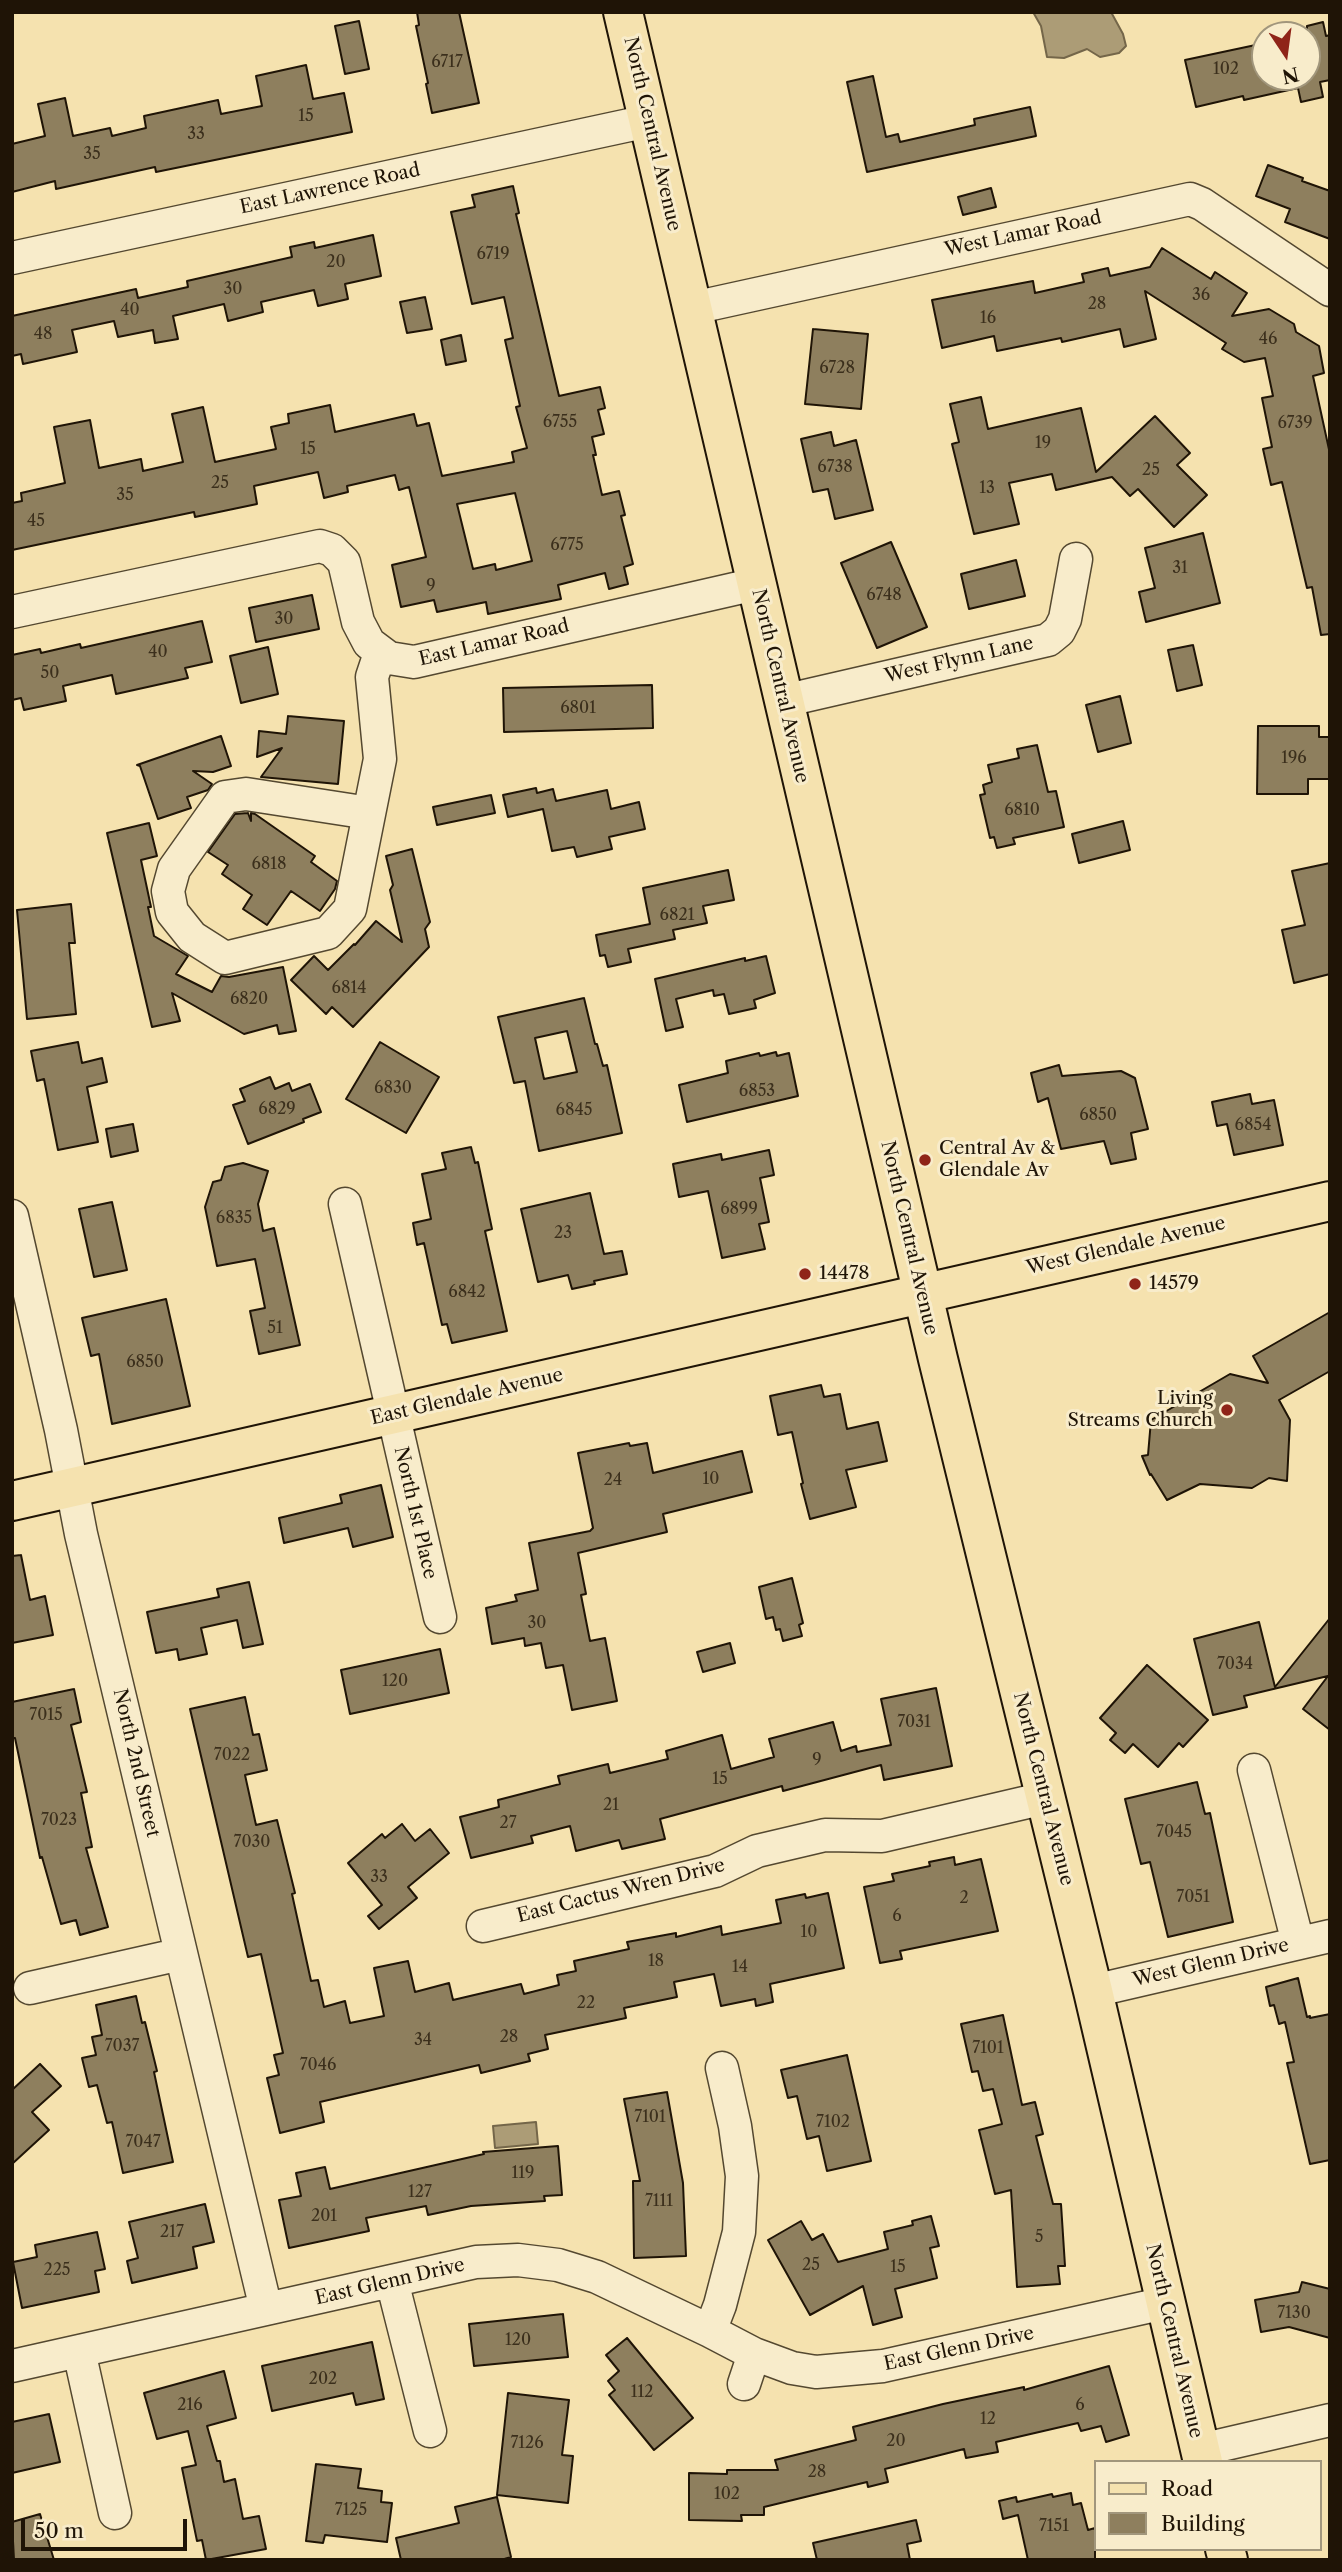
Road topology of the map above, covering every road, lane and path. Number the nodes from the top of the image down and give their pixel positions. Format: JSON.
{"nodes":[{"id":1,"x":623,"y":12,"type":"edge"},
{"id":2,"x":648,"y":121,"type":"junction"},
{"id":3,"x":12,"y":258,"type":"edge"},
{"id":4,"x":1330,"y":290,"type":"edge"},
{"id":5,"x":693,"y":308,"type":"junction"},
{"id":6,"x":1076,"y":559,"type":"dead end"},
{"id":7,"x":756,"y":584,"type":"junction"},
{"id":8,"x":12,"y":612,"type":"edge"},
{"id":9,"x":380,"y":653,"type":"junction"},
{"id":10,"x":783,"y":701,"type":"junction"},
{"id":11,"x":369,"y":813,"type":"junction"},
{"id":12,"x":1330,"y":1201,"type":"edge"},
{"id":13,"x":345,"y":1204,"type":"dead end"},
{"id":14,"x":12,"y":1216,"type":"edge"},
{"id":15,"x":922,"y":1293,"type":"junction"},
{"id":16,"x":392,"y":1414,"type":"junction"},
{"id":17,"x":72,"y":1488,"type":"junction"},
{"id":18,"x":12,"y":1501,"type":"edge"},
{"id":19,"x":440,"y":1617,"type":"dead end"},
{"id":20,"x":1254,"y":1770,"type":"dead end"},
{"id":21,"x":1045,"y":1798,"type":"junction"},
{"id":22,"x":483,"y":1926,"type":"dead end"},
{"id":23,"x":1330,"y":1936,"type":"edge"},
{"id":24,"x":1297,"y":1943,"type":"junction"},
{"id":25,"x":181,"y":1955,"type":"junction"},
{"id":26,"x":30,"y":1988,"type":"dead end"},
{"id":27,"x":1093,"y":1990,"type":"junction"},
{"id":28,"x":722,"y":2068,"type":"dead end"},
{"id":29,"x":392,"y":2281,"type":"junction"},
{"id":30,"x":1165,"y":2303,"type":"junction"},
{"id":31,"x":266,"y":2309,"type":"junction"},
{"id":32,"x":710,"y":2331,"type":"junction"},
{"id":33,"x":79,"y":2351,"type":"junction"},
{"id":34,"x":754,"y":2354,"type":"junction"},
{"id":35,"x":12,"y":2366,"type":"edge"},
{"id":36,"x":744,"y":2384,"type":"dead end"},
{"id":37,"x":1330,"y":2420,"type":"edge"},
{"id":38,"x":430,"y":2431,"type":"dead end"},
{"id":39,"x":1202,"y":2456,"type":"edge"},
{"id":40,"x":115,"y":2513,"type":"dead end"}],
"edges":[{"from":1,"to":2,"type":"main road","name":"North Central Avenue"},
{"from":2,"to":3,"type":"street","name":"East Lawrence Road"},
{"from":2,"to":5,"type":"main road","name":"North Central Avenue"},
{"from":4,"to":5,"type":"street","name":"West Lamar Road"},
{"from":5,"to":7,"type":"main road","name":"North Central Avenue"},
{"from":6,"to":10,"type":"street","name":"West Flynn Lane"},
{"from":7,"to":9,"type":"street","name":"East Lamar Road"},
{"from":7,"to":10,"type":"main road","name":"North Central Avenue"},
{"from":8,"to":9,"type":"street"},
{"from":9,"to":11,"type":"street"},
{"from":10,"to":15,"type":"main road","name":"North Central Avenue"},
{"from":11,"to":11,"type":"street"},
{"from":12,"to":15,"type":"main road","name":"West Glendale Avenue"},
{"from":13,"to":16,"type":"street","name":"North 1st Place"},
{"from":14,"to":17,"type":"street","name":"North 2nd Street"},
{"from":15,"to":16,"type":"main road","name":"East Glendale Avenue"},
{"from":15,"to":21,"type":"main road","name":"North Central Avenue"},
{"from":16,"to":17,"type":"main road","name":"East Glendale Avenue"},
{"from":16,"to":19,"type":"street","name":"North 1st Place"},
{"from":17,"to":18,"type":"main road","name":"East Glendale Avenue"},
{"from":17,"to":25,"type":"street","name":"North 2nd Street"},
{"from":20,"to":24,"type":"street"},
{"from":21,"to":22,"type":"street","name":"East Cactus Wren Drive"},
{"from":21,"to":27,"type":"main road","name":"North Central Avenue"},
{"from":23,"to":24,"type":"street","name":"West Glenn Drive"},
{"from":24,"to":27,"type":"street","name":"West Glenn Drive"},
{"from":25,"to":26,"type":"street"},
{"from":25,"to":31,"type":"street","name":"North 2nd Street"},
{"from":27,"to":30,"type":"main road","name":"North Central Avenue"},
{"from":28,"to":32,"type":"street"},
{"from":29,"to":31,"type":"street","name":"East Glenn Drive"},
{"from":29,"to":32,"type":"street","name":"East Glenn Drive"},
{"from":29,"to":38,"type":"street"},
{"from":30,"to":34,"type":"street","name":"East Glenn Drive"},
{"from":30,"to":39,"type":"main road","name":"North Central Avenue"},
{"from":31,"to":33,"type":"street","name":"East Glenn Drive"},
{"from":32,"to":34,"type":"street","name":"East Glenn Drive"},
{"from":33,"to":35,"type":"street","name":"East Glenn Drive"},
{"from":33,"to":40,"type":"street"},
{"from":34,"to":36,"type":"street"},
{"from":37,"to":39,"type":"street"}]}
